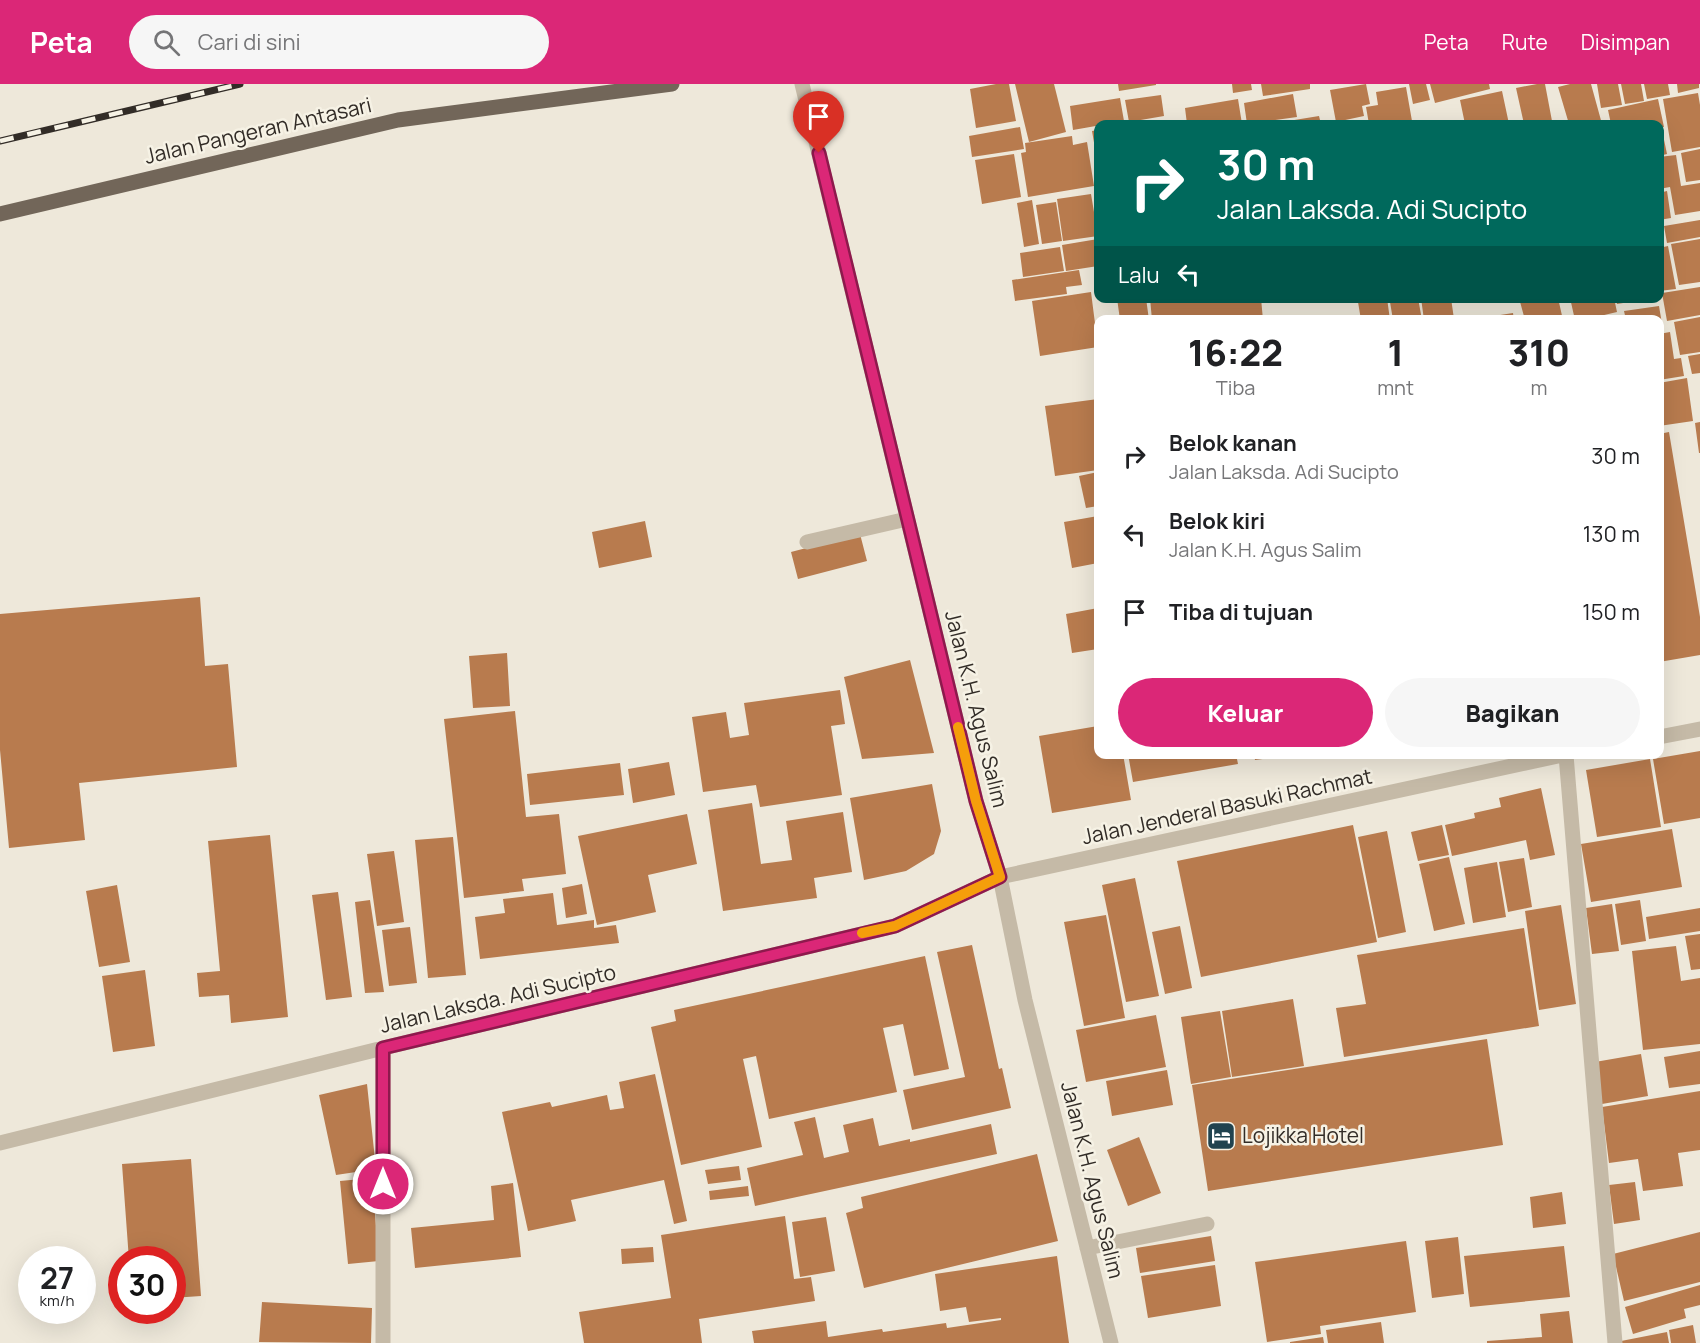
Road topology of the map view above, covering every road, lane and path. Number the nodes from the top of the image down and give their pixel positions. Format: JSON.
{"nodes":[{"id":1,"x":672,"y":84,"type":"edge"},
{"id":2,"x":802,"y":84,"type":"edge"},
{"id":3,"x":0,"y":214,"type":"edge"},
{"id":4,"x":907,"y":519,"type":"junction"},
{"id":5,"x":807,"y":542,"type":"dead end"},
{"id":6,"x":1700,"y":729,"type":"edge"},
{"id":7,"x":1664,"y":736,"type":"edge"},
{"id":8,"x":1548,"y":759,"type":"edge"},
{"id":9,"x":1567,"y":759,"type":"edge"},
{"id":10,"x":1000,"y":877,"type":"junction"},
{"id":11,"x":383,"y":1048,"type":"junction"},
{"id":12,"x":0,"y":1143,"type":"edge"},
{"id":13,"x":1207,"y":1224,"type":"dead end"},
{"id":14,"x":1087,"y":1248,"type":"junction"},
{"id":15,"x":383,"y":1343,"type":"edge"},
{"id":16,"x":1111,"y":1343,"type":"edge"},
{"id":17,"x":1615,"y":1343,"type":"edge"}],
"edges":[{"from":1,"to":3,"type":"main road","name":"Jalan Pangeran Antasari"},
{"from":2,"to":4,"type":"street","name":"Jalan K.H. Agus Salim"},
{"from":4,"to":5,"type":"street"},
{"from":4,"to":10,"type":"street","name":"Jalan K.H. Agus Salim"},
{"from":6,"to":7,"type":"street"},
{"from":8,"to":10,"type":"street","name":"Jalan Jenderal Basuki Rachmat"},
{"from":9,"to":17,"type":"street"},
{"from":10,"to":11,"type":"street","name":"Jalan Laksda. Adi Sucipto"},
{"from":10,"to":14,"type":"street","name":"Jalan K.H. Agus Salim"},
{"from":11,"to":12,"type":"street","name":"Jalan Laksda. Adi Sucipto"},
{"from":11,"to":15,"type":"street"},
{"from":13,"to":14,"type":"street"},
{"from":14,"to":16,"type":"street","name":"Jalan K.H. Agus Salim"}]}
